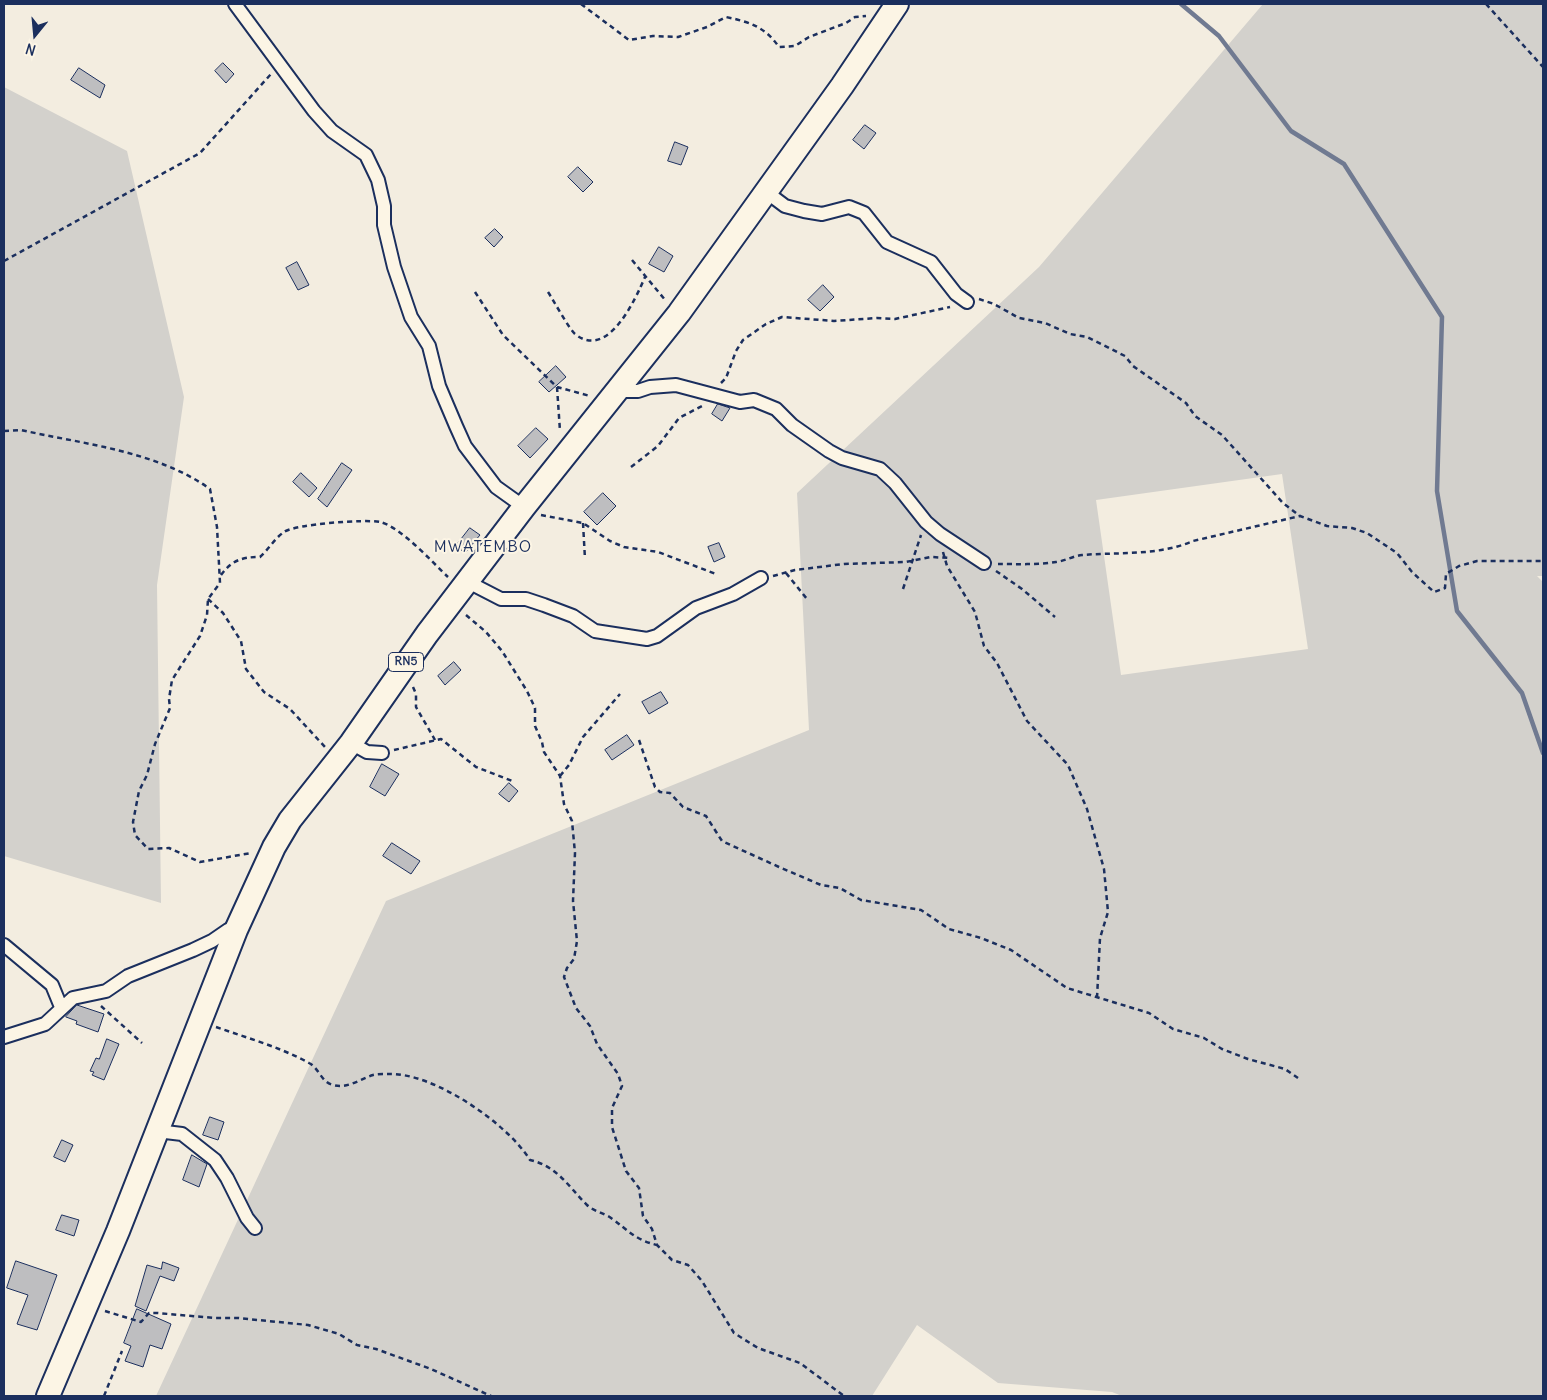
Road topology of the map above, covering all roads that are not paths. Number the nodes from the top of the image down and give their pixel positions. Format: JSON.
{"nodes":[{"id":1,"x":235,"y":4,"type":"edge"},
{"id":2,"x":893,"y":9,"type":"edge"},
{"id":3,"x":765,"y":191,"type":"junction"},
{"id":4,"x":967,"y":302,"type":"road end"},
{"id":5,"x":614,"y":395,"type":"junction"},
{"id":6,"x":524,"y":507,"type":"junction"},
{"id":7,"x":984,"y":563,"type":"road end"},
{"id":8,"x":761,"y":578,"type":"road end"},
{"id":9,"x":461,"y":592,"type":"junction"},
{"id":10,"x":345,"y":749,"type":"junction"},
{"id":11,"x":382,"y":753,"type":"road end"},
{"id":12,"x":236,"y":930,"type":"junction"},
{"id":13,"x":4,"y":945,"type":"edge"},
{"id":14,"x":61,"y":1007,"type":"junction"},
{"id":15,"x":4,"y":1037,"type":"edge"},
{"id":16,"x":157,"y":1131,"type":"junction"},
{"id":17,"x":255,"y":1228,"type":"dead end"},
{"id":18,"x":48,"y":1396,"type":"edge"}],
"edges":[{"from":1,"to":6,"type":"street"},
{"from":2,"to":3,"type":"highway","number":"RN5"},
{"from":3,"to":4,"type":"street"},
{"from":3,"to":5,"type":"highway","number":"RN5"},
{"from":5,"to":6,"type":"highway","number":"RN5"},
{"from":5,"to":7,"type":"street"},
{"from":6,"to":9,"type":"highway","number":"RN5"},
{"from":8,"to":9,"type":"street"},
{"from":9,"to":10,"type":"highway","number":"RN5"},
{"from":10,"to":11,"type":"street"},
{"from":10,"to":12,"type":"highway","number":"RN5"},
{"from":12,"to":14,"type":"street"},
{"from":12,"to":16,"type":"highway","number":"RN5"},
{"from":13,"to":14,"type":"street"},
{"from":14,"to":15,"type":"street"},
{"from":16,"to":17,"type":"street"},
{"from":16,"to":18,"type":"highway","number":"RN5"}]}
